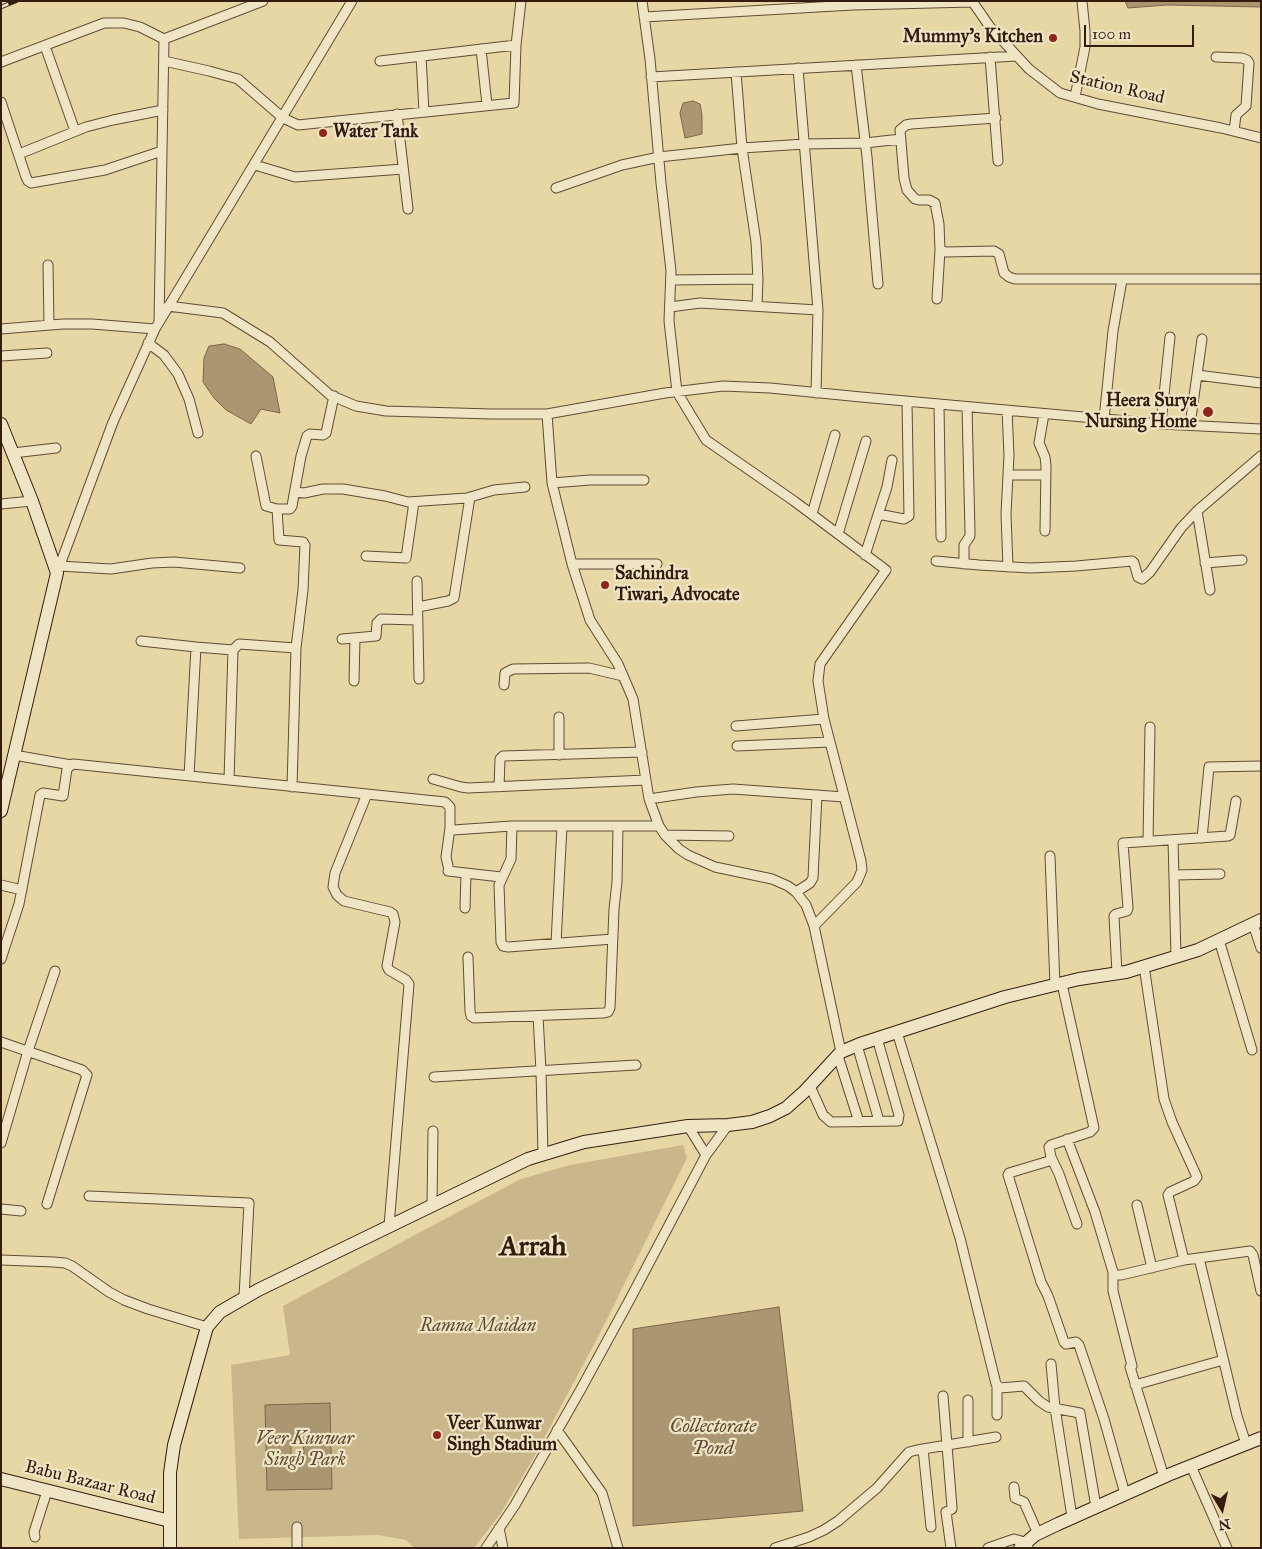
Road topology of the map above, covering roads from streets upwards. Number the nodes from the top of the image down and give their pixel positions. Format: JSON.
{"nodes":[{"id":1,"x":263,"y":1,"type":"edge"},
{"id":2,"x":352,"y":1,"type":"edge"},
{"id":3,"x":521,"y":1,"type":"edge"},
{"id":4,"x":642,"y":1,"type":"edge"},
{"id":5,"x":1082,"y":1,"type":"edge"},
{"id":6,"x":972,"y":2,"type":"edge"},
{"id":7,"x":902,"y":3,"type":"edge"},
{"id":8,"x":644,"y":17,"type":"junction"},
{"id":9,"x":164,"y":39,"type":"junction"},
{"id":10,"x":516,"y":45,"type":"junction"},
{"id":11,"x":45,"y":46,"type":"junction"},
{"id":12,"x":481,"y":49,"type":"junction"},
{"id":13,"x":421,"y":56,"type":"junction"},
{"id":14,"x":1017,"y":56,"type":"junction"},
{"id":15,"x":990,"y":57,"type":"junction"},
{"id":16,"x":1216,"y":57,"type":"dead end"},
{"id":17,"x":164,"y":61,"type":"junction"},
{"id":18,"x":380,"y":61,"type":"dead end"},
{"id":19,"x":1,"y":62,"type":"edge"},
{"id":20,"x":856,"y":65,"type":"junction"},
{"id":21,"x":798,"y":68,"type":"junction"},
{"id":22,"x":736,"y":72,"type":"junction"},
{"id":23,"x":652,"y":77,"type":"junction"},
{"id":24,"x":1075,"y":97,"type":"junction"},
{"id":25,"x":1,"y":102,"type":"edge"},
{"id":26,"x":487,"y":105,"type":"junction"},
{"id":27,"x":163,"y":110,"type":"junction"},
{"id":28,"x":424,"y":112,"type":"junction"},
{"id":29,"x":396,"y":114,"type":"junction"},
{"id":30,"x":283,"y":118,"type":"junction"},
{"id":31,"x":996,"y":118,"type":"junction"},
{"id":32,"x":76,"y":131,"type":"junction"},
{"id":33,"x":1234,"y":131,"type":"junction"},
{"id":34,"x":1261,"y":138,"type":"edge"},
{"id":35,"x":901,"y":139,"type":"junction"},
{"id":36,"x":865,"y":143,"type":"junction"},
{"id":37,"x":805,"y":144,"type":"junction"},
{"id":38,"x":742,"y":148,"type":"junction"},
{"id":39,"x":162,"y":151,"type":"junction"},
{"id":40,"x":19,"y":154,"type":"junction"},
{"id":41,"x":659,"y":157,"type":"junction"},
{"id":42,"x":998,"y":161,"type":"dead end"},
{"id":43,"x":255,"y":164,"type":"junction"},
{"id":44,"x":403,"y":169,"type":"junction"},
{"id":45,"x":556,"y":188,"type":"dead end"},
{"id":46,"x":408,"y":209,"type":"dead end"},
{"id":47,"x":940,"y":250,"type":"junction"},
{"id":48,"x":48,"y":265,"type":"dead end"},
{"id":49,"x":758,"y":279,"type":"junction"},
{"id":50,"x":1261,"y":279,"type":"edge"},
{"id":51,"x":671,"y":280,"type":"junction"},
{"id":52,"x":1122,"y":280,"type":"junction"},
{"id":53,"x":878,"y":284,"type":"dead end"},
{"id":54,"x":937,"y":299,"type":"dead end"},
{"id":55,"x":168,"y":306,"type":"junction"},
{"id":56,"x":757,"y":306,"type":"junction"},
{"id":57,"x":670,"y":307,"type":"junction"},
{"id":58,"x":818,"y":310,"type":"junction"},
{"id":59,"x":49,"y":325,"type":"junction"},
{"id":60,"x":157,"y":325,"type":"junction"},
{"id":61,"x":1,"y":329,"type":"edge"},
{"id":62,"x":1170,"y":338,"type":"dead end"},
{"id":63,"x":1202,"y":339,"type":"dead end"},
{"id":64,"x":148,"y":343,"type":"junction"},
{"id":65,"x":47,"y":353,"type":"dead end"},
{"id":66,"x":1,"y":356,"type":"edge"},
{"id":67,"x":1197,"y":375,"type":"junction"},
{"id":68,"x":1261,"y":383,"type":"edge"},
{"id":69,"x":677,"y":392,"type":"junction"},
{"id":70,"x":816,"y":393,"type":"junction"},
{"id":71,"x":334,"y":396,"type":"junction"},
{"id":72,"x":907,"y":402,"type":"junction"},
{"id":73,"x":939,"y":404,"type":"junction"},
{"id":74,"x":967,"y":407,"type":"junction"},
{"id":75,"x":1007,"y":410,"type":"junction"},
{"id":76,"x":547,"y":414,"type":"junction"},
{"id":77,"x":1044,"y":414,"type":"junction"},
{"id":78,"x":1104,"y":419,"type":"junction"},
{"id":79,"x":1,"y":424,"type":"edge"},
{"id":80,"x":1162,"y":424,"type":"junction"},
{"id":81,"x":1190,"y":425,"type":"junction"},
{"id":82,"x":1261,"y":429,"type":"edge"},
{"id":83,"x":198,"y":433,"type":"dead end"},
{"id":84,"x":835,"y":435,"type":"dead end"},
{"id":85,"x":866,"y":441,"type":"dead end"},
{"id":86,"x":56,"y":448,"type":"dead end"},
{"id":87,"x":13,"y":453,"type":"junction"},
{"id":88,"x":256,"y":456,"type":"dead end"},
{"id":89,"x":1261,"y":456,"type":"edge"},
{"id":90,"x":892,"y":460,"type":"dead end"},
{"id":91,"x":1008,"y":475,"type":"junction"},
{"id":92,"x":1046,"y":475,"type":"junction"},
{"id":93,"x":644,"y":480,"type":"dead end"},
{"id":94,"x":552,"y":482,"type":"junction"},
{"id":95,"x":525,"y":486,"type":"dead end"},
{"id":96,"x":295,"y":492,"type":"junction"},
{"id":97,"x":470,"y":497,"type":"junction"},
{"id":98,"x":32,"y":501,"type":"junction"},
{"id":99,"x":414,"y":502,"type":"junction"},
{"id":100,"x":1,"y":504,"type":"edge"},
{"id":101,"x":277,"y":509,"type":"junction"},
{"id":102,"x":1197,"y":511,"type":"junction"},
{"id":103,"x":812,"y":514,"type":"junction"},
{"id":104,"x":878,"y":514,"type":"junction"},
{"id":105,"x":1045,"y":531,"type":"dead end"},
{"id":106,"x":838,"y":534,"type":"junction"},
{"id":107,"x":942,"y":537,"type":"dead end"},
{"id":108,"x":865,"y":555,"type":"junction"},
{"id":109,"x":366,"y":556,"type":"dead end"},
{"id":110,"x":1242,"y":560,"type":"dead end"},
{"id":111,"x":936,"y":561,"type":"dead end"},
{"id":112,"x":1205,"y":563,"type":"junction"},
{"id":113,"x":572,"y":564,"type":"junction"},
{"id":114,"x":657,"y":564,"type":"dead end"},
{"id":115,"x":964,"y":564,"type":"junction"},
{"id":116,"x":1008,"y":567,"type":"junction"},
{"id":117,"x":240,"y":568,"type":"dead end"},
{"id":118,"x":58,"y":570,"type":"junction"},
{"id":119,"x":417,"y":581,"type":"dead end"},
{"id":120,"x":1210,"y":590,"type":"dead end"},
{"id":121,"x":418,"y":607,"type":"junction"},
{"id":122,"x":418,"y":620,"type":"junction"},
{"id":123,"x":355,"y":638,"type":"junction"},
{"id":124,"x":342,"y":639,"type":"dead end"},
{"id":125,"x":141,"y":641,"type":"dead end"},
{"id":126,"x":196,"y":647,"type":"junction"},
{"id":127,"x":296,"y":648,"type":"junction"},
{"id":128,"x":233,"y":650,"type":"junction"},
{"id":129,"x":623,"y":676,"type":"junction"},
{"id":130,"x":419,"y":679,"type":"dead end"},
{"id":131,"x":354,"y":681,"type":"dead end"},
{"id":132,"x":504,"y":685,"type":"dead end"},
{"id":133,"x":559,"y":718,"type":"dead end"},
{"id":134,"x":824,"y":719,"type":"junction"},
{"id":135,"x":736,"y":726,"type":"dead end"},
{"id":136,"x":1150,"y":727,"type":"dead end"},
{"id":137,"x":830,"y":742,"type":"junction"},
{"id":138,"x":737,"y":746,"type":"dead end"},
{"id":139,"x":642,"y":752,"type":"junction"},
{"id":140,"x":14,"y":755,"type":"junction"},
{"id":141,"x":559,"y":755,"type":"junction"},
{"id":142,"x":71,"y":765,"type":"junction"},
{"id":143,"x":1261,"y":766,"type":"edge"},
{"id":144,"x":189,"y":776,"type":"junction"},
{"id":145,"x":433,"y":779,"type":"dead end"},
{"id":146,"x":229,"y":780,"type":"junction"},
{"id":147,"x":646,"y":780,"type":"junction"},
{"id":148,"x":292,"y":786,"type":"junction"},
{"id":149,"x":499,"y":787,"type":"junction"},
{"id":150,"x":367,"y":794,"type":"junction"},
{"id":151,"x":817,"y":795,"type":"junction"},
{"id":152,"x":844,"y":797,"type":"junction"},
{"id":153,"x":649,"y":799,"type":"junction"},
{"id":154,"x":1236,"y":801,"type":"dead end"},
{"id":155,"x":1,"y":811,"type":"edge"},
{"id":156,"x":512,"y":826,"type":"junction"},
{"id":157,"x":562,"y":826,"type":"junction"},
{"id":158,"x":618,"y":826,"type":"junction"},
{"id":159,"x":660,"y":826,"type":"junction"},
{"id":160,"x":450,"y":828,"type":"junction"},
{"id":161,"x":664,"y":835,"type":"junction"},
{"id":162,"x":729,"y":836,"type":"dead end"},
{"id":163,"x":1202,"y":838,"type":"junction"},
{"id":164,"x":1173,"y":840,"type":"junction"},
{"id":165,"x":1148,"y":841,"type":"junction"},
{"id":166,"x":1050,"y":856,"type":"dead end"},
{"id":167,"x":466,"y":873,"type":"junction"},
{"id":168,"x":1220,"y":874,"type":"dead end"},
{"id":169,"x":1174,"y":875,"type":"junction"},
{"id":170,"x":501,"y":877,"type":"junction"},
{"id":171,"x":1,"y":885,"type":"edge"},
{"id":172,"x":22,"y":890,"type":"junction"},
{"id":173,"x":796,"y":892,"type":"junction"},
{"id":174,"x":465,"y":908,"type":"dead end"},
{"id":175,"x":1257,"y":922,"type":"edge"},
{"id":176,"x":814,"y":926,"type":"junction"},
{"id":177,"x":613,"y":939,"type":"junction"},
{"id":178,"x":1219,"y":940,"type":"junction"},
{"id":179,"x":556,"y":943,"type":"junction"},
{"id":180,"x":1261,"y":948,"type":"edge"},
{"id":181,"x":1176,"y":956,"type":"junction"},
{"id":182,"x":468,"y":957,"type":"dead end"},
{"id":183,"x":1,"y":959,"type":"edge"},
{"id":184,"x":1144,"y":966,"type":"junction"},
{"id":185,"x":56,"y":971,"type":"dead end"},
{"id":186,"x":1117,"y":973,"type":"junction"},
{"id":187,"x":1058,"y":984,"type":"junction"},
{"id":188,"x":538,"y":1016,"type":"junction"},
{"id":189,"x":897,"y":1032,"type":"junction"},
{"id":190,"x":877,"y":1038,"type":"junction"},
{"id":191,"x":1,"y":1042,"type":"edge"},
{"id":192,"x":857,"y":1045,"type":"junction"},
{"id":193,"x":1252,"y":1050,"type":"dead end"},
{"id":194,"x":28,"y":1051,"type":"junction"},
{"id":195,"x":840,"y":1054,"type":"junction"},
{"id":196,"x":636,"y":1065,"type":"dead end"},
{"id":197,"x":541,"y":1070,"type":"junction"},
{"id":198,"x":434,"y":1077,"type":"dead end"},
{"id":199,"x":810,"y":1086,"type":"junction"},
{"id":200,"x":880,"y":1121,"type":"junction"},
{"id":201,"x":859,"y":1122,"type":"junction"},
{"id":202,"x":688,"y":1126,"type":"junction"},
{"id":203,"x":728,"y":1126,"type":"junction"},
{"id":204,"x":433,"y":1131,"type":"dead end"},
{"id":205,"x":1067,"y":1139,"type":"junction"},
{"id":206,"x":1,"y":1142,"type":"edge"},
{"id":207,"x":543,"y":1154,"type":"junction"},
{"id":208,"x":706,"y":1155,"type":"junction"},
{"id":209,"x":1051,"y":1157,"type":"junction"},
{"id":210,"x":89,"y":1196,"type":"dead end"},
{"id":211,"x":46,"y":1204,"type":"dead end"},
{"id":212,"x":432,"y":1205,"type":"junction"},
{"id":213,"x":1137,"y":1205,"type":"dead end"},
{"id":214,"x":1,"y":1209,"type":"edge"},
{"id":215,"x":21,"y":1211,"type":"dead end"},
{"id":216,"x":1077,"y":1224,"type":"dead end"},
{"id":217,"x":388,"y":1226,"type":"junction"},
{"id":218,"x":1199,"y":1258,"type":"junction"},
{"id":219,"x":1,"y":1260,"type":"edge"},
{"id":220,"x":1184,"y":1260,"type":"junction"},
{"id":221,"x":1152,"y":1268,"type":"junction"},
{"id":222,"x":1114,"y":1274,"type":"junction"},
{"id":223,"x":1261,"y":1291,"type":"edge"},
{"id":224,"x":244,"y":1298,"type":"junction"},
{"id":225,"x":207,"y":1327,"type":"junction"},
{"id":226,"x":1223,"y":1360,"type":"junction"},
{"id":227,"x":1051,"y":1364,"type":"dead end"},
{"id":228,"x":1135,"y":1385,"type":"junction"},
{"id":229,"x":997,"y":1386,"type":"junction"},
{"id":230,"x":943,"y":1396,"type":"dead end"},
{"id":231,"x":968,"y":1400,"type":"dead end"},
{"id":232,"x":1055,"y":1408,"type":"junction"},
{"id":233,"x":997,"y":1415,"type":"dead end"},
{"id":234,"x":557,"y":1430,"type":"junction"},
{"id":235,"x":996,"y":1437,"type":"dead end"},
{"id":236,"x":1261,"y":1438,"type":"edge"},
{"id":237,"x":968,"y":1442,"type":"junction"},
{"id":238,"x":1246,"y":1444,"type":"junction"},
{"id":239,"x":947,"y":1445,"type":"junction"},
{"id":240,"x":923,"y":1449,"type":"junction"},
{"id":241,"x":1191,"y":1466,"type":"junction"},
{"id":242,"x":1164,"y":1477,"type":"junction"},
{"id":243,"x":1,"y":1479,"type":"edge"},
{"id":244,"x":1014,"y":1487,"type":"dead end"},
{"id":245,"x":47,"y":1491,"type":"junction"},
{"id":246,"x":1125,"y":1494,"type":"junction"},
{"id":247,"x":1096,"y":1507,"type":"junction"},
{"id":248,"x":1072,"y":1517,"type":"junction"},
{"id":249,"x":170,"y":1522,"type":"junction"},
{"id":250,"x":297,"y":1527,"type":"dead end"},
{"id":251,"x":932,"y":1527,"type":"dead end"},
{"id":252,"x":499,"y":1528,"type":"junction"},
{"id":253,"x":1038,"y":1534,"type":"junction"},
{"id":254,"x":35,"y":1537,"type":"dead end"},
{"id":255,"x":1025,"y":1546,"type":"edge"},
{"id":256,"x":170,"y":1548,"type":"edge"},
{"id":257,"x":297,"y":1548,"type":"edge"},
{"id":258,"x":486,"y":1548,"type":"edge"},
{"id":259,"x":503,"y":1548,"type":"edge"},
{"id":260,"x":618,"y":1548,"type":"edge"},
{"id":261,"x":775,"y":1548,"type":"edge"},
{"id":262,"x":951,"y":1548,"type":"edge"},
{"id":263,"x":988,"y":1548,"type":"edge"},
{"id":264,"x":1227,"y":1548,"type":"edge"}],
"edges":[{"from":1,"to":9,"type":"street"},
{"from":2,"to":30,"type":"street"},
{"from":3,"to":10,"type":"street"},
{"from":4,"to":8,"type":"street"},
{"from":5,"to":24,"type":"street"},
{"from":6,"to":7,"type":"street"},
{"from":6,"to":14,"type":"street","name":"Station Road"},
{"from":7,"to":8,"type":"street"},
{"from":8,"to":23,"type":"street"},
{"from":9,"to":11,"type":"street"},
{"from":9,"to":17,"type":"street"},
{"from":10,"to":12,"type":"street"},
{"from":10,"to":26,"type":"street"},
{"from":11,"to":19,"type":"street"},
{"from":11,"to":32,"type":"street"},
{"from":12,"to":13,"type":"street"},
{"from":12,"to":26,"type":"street"},
{"from":13,"to":18,"type":"street"},
{"from":13,"to":28,"type":"street"},
{"from":14,"to":15,"type":"street"},
{"from":14,"to":24,"type":"street","name":"Station Road"},
{"from":15,"to":20,"type":"street"},
{"from":15,"to":31,"type":"street"},
{"from":16,"to":33,"type":"street"},
{"from":17,"to":27,"type":"street"},
{"from":17,"to":30,"type":"street"},
{"from":20,"to":21,"type":"street"},
{"from":20,"to":36,"type":"street"},
{"from":21,"to":22,"type":"street"},
{"from":21,"to":37,"type":"street"},
{"from":22,"to":23,"type":"street"},
{"from":22,"to":38,"type":"street"},
{"from":23,"to":41,"type":"street"},
{"from":24,"to":33,"type":"street","name":"Station Road"},
{"from":25,"to":40,"type":"street"},
{"from":26,"to":28,"type":"street"},
{"from":27,"to":32,"type":"street"},
{"from":27,"to":39,"type":"street"},
{"from":28,"to":29,"type":"street"},
{"from":29,"to":30,"type":"street"},
{"from":29,"to":44,"type":"street"},
{"from":30,"to":43,"type":"street"},
{"from":31,"to":35,"type":"street"},
{"from":31,"to":42,"type":"street"},
{"from":32,"to":40,"type":"street"},
{"from":33,"to":34,"type":"street","name":"Station Road"},
{"from":35,"to":36,"type":"street"},
{"from":35,"to":47,"type":"street"},
{"from":36,"to":37,"type":"street"},
{"from":36,"to":53,"type":"street"},
{"from":37,"to":38,"type":"street"},
{"from":37,"to":58,"type":"street"},
{"from":38,"to":41,"type":"street"},
{"from":38,"to":49,"type":"street"},
{"from":39,"to":40,"type":"street"},
{"from":39,"to":60,"type":"street"},
{"from":41,"to":45,"type":"street"},
{"from":41,"to":51,"type":"street"},
{"from":43,"to":44,"type":"street"},
{"from":43,"to":55,"type":"street"},
{"from":44,"to":46,"type":"street"},
{"from":47,"to":52,"type":"street"},
{"from":47,"to":54,"type":"street"},
{"from":48,"to":59,"type":"street"},
{"from":49,"to":51,"type":"street"},
{"from":49,"to":56,"type":"street"},
{"from":50,"to":52,"type":"street"},
{"from":51,"to":57,"type":"street"},
{"from":52,"to":78,"type":"street"},
{"from":55,"to":60,"type":"street"},
{"from":55,"to":71,"type":"street"},
{"from":56,"to":57,"type":"street"},
{"from":56,"to":58,"type":"street"},
{"from":57,"to":69,"type":"street"},
{"from":58,"to":70,"type":"street"},
{"from":59,"to":60,"type":"street"},
{"from":59,"to":61,"type":"street"},
{"from":60,"to":64,"type":"street"},
{"from":62,"to":80,"type":"street"},
{"from":63,"to":67,"type":"street"},
{"from":64,"to":83,"type":"street"},
{"from":64,"to":118,"type":"street"},
{"from":65,"to":66,"type":"street"},
{"from":67,"to":68,"type":"street"},
{"from":67,"to":81,"type":"street"},
{"from":69,"to":70,"type":"street"},
{"from":69,"to":76,"type":"street"},
{"from":69,"to":103,"type":"street"},
{"from":70,"to":72,"type":"street"},
{"from":71,"to":76,"type":"street"},
{"from":71,"to":96,"type":"street"},
{"from":72,"to":73,"type":"street"},
{"from":72,"to":104,"type":"street"},
{"from":73,"to":74,"type":"street"},
{"from":73,"to":107,"type":"street"},
{"from":74,"to":75,"type":"street"},
{"from":74,"to":115,"type":"street"},
{"from":75,"to":77,"type":"street"},
{"from":75,"to":91,"type":"street"},
{"from":76,"to":94,"type":"street"},
{"from":77,"to":78,"type":"street"},
{"from":77,"to":92,"type":"street"},
{"from":78,"to":80,"type":"street"},
{"from":79,"to":87,"type":"street"},
{"from":80,"to":81,"type":"street"},
{"from":81,"to":82,"type":"street"},
{"from":84,"to":103,"type":"street"},
{"from":85,"to":106,"type":"street"},
{"from":86,"to":87,"type":"street"},
{"from":87,"to":98,"type":"street"},
{"from":88,"to":101,"type":"street"},
{"from":89,"to":102,"type":"street"},
{"from":90,"to":104,"type":"street"},
{"from":91,"to":92,"type":"street"},
{"from":91,"to":116,"type":"street"},
{"from":92,"to":105,"type":"street"},
{"from":93,"to":94,"type":"street"},
{"from":94,"to":113,"type":"street"},
{"from":95,"to":97,"type":"street"},
{"from":96,"to":99,"type":"street"},
{"from":96,"to":101,"type":"street"},
{"from":97,"to":99,"type":"street"},
{"from":97,"to":121,"type":"street"},
{"from":98,"to":100,"type":"street"},
{"from":98,"to":118,"type":"street"},
{"from":99,"to":109,"type":"street"},
{"from":101,"to":127,"type":"street"},
{"from":102,"to":112,"type":"street"},
{"from":102,"to":116,"type":"street"},
{"from":103,"to":106,"type":"street"},
{"from":104,"to":108,"type":"street"},
{"from":106,"to":108,"type":"street"},
{"from":108,"to":134,"type":"street"},
{"from":110,"to":112,"type":"street"},
{"from":111,"to":115,"type":"street"},
{"from":112,"to":120,"type":"street"},
{"from":113,"to":114,"type":"street"},
{"from":113,"to":129,"type":"street"},
{"from":115,"to":116,"type":"street"},
{"from":117,"to":118,"type":"street"},
{"from":118,"to":140,"type":"street"},
{"from":119,"to":121,"type":"street"},
{"from":121,"to":122,"type":"street"},
{"from":122,"to":123,"type":"street"},
{"from":122,"to":130,"type":"street"},
{"from":123,"to":124,"type":"street"},
{"from":123,"to":131,"type":"street"},
{"from":125,"to":126,"type":"street"},
{"from":126,"to":128,"type":"street"},
{"from":126,"to":144,"type":"street"},
{"from":127,"to":128,"type":"street"},
{"from":127,"to":148,"type":"street"},
{"from":128,"to":146,"type":"street"},
{"from":129,"to":132,"type":"street"},
{"from":129,"to":139,"type":"street"},
{"from":133,"to":141,"type":"street"},
{"from":134,"to":135,"type":"street"},
{"from":134,"to":137,"type":"street"},
{"from":136,"to":165,"type":"street"},
{"from":137,"to":138,"type":"street"},
{"from":137,"to":152,"type":"street"},
{"from":139,"to":141,"type":"street"},
{"from":139,"to":147,"type":"street"},
{"from":140,"to":142,"type":"street"},
{"from":140,"to":155,"type":"street"},
{"from":141,"to":149,"type":"street"},
{"from":142,"to":144,"type":"street"},
{"from":142,"to":172,"type":"street"},
{"from":143,"to":163,"type":"street"},
{"from":144,"to":146,"type":"street"},
{"from":145,"to":149,"type":"street"},
{"from":146,"to":148,"type":"street"},
{"from":147,"to":149,"type":"street"},
{"from":147,"to":153,"type":"street"},
{"from":148,"to":150,"type":"street"},
{"from":150,"to":160,"type":"street"},
{"from":150,"to":217,"type":"street"},
{"from":151,"to":152,"type":"street"},
{"from":151,"to":153,"type":"street"},
{"from":151,"to":173,"type":"street"},
{"from":152,"to":176,"type":"street"},
{"from":153,"to":159,"type":"street"},
{"from":154,"to":163,"type":"street"},
{"from":156,"to":157,"type":"street"},
{"from":156,"to":160,"type":"street"},
{"from":156,"to":170,"type":"street"},
{"from":157,"to":158,"type":"street"},
{"from":157,"to":179,"type":"street"},
{"from":158,"to":159,"type":"street"},
{"from":158,"to":177,"type":"street"},
{"from":159,"to":161,"type":"street"},
{"from":160,"to":167,"type":"street"},
{"from":161,"to":162,"type":"street"},
{"from":161,"to":173,"type":"street"},
{"from":163,"to":164,"type":"street"},
{"from":164,"to":165,"type":"street"},
{"from":164,"to":169,"type":"street"},
{"from":165,"to":186,"type":"street"},
{"from":166,"to":187,"type":"street"},
{"from":167,"to":170,"type":"street"},
{"from":167,"to":174,"type":"street"},
{"from":168,"to":169,"type":"street"},
{"from":169,"to":181,"type":"street"},
{"from":170,"to":179,"type":"street"},
{"from":171,"to":172,"type":"street"},
{"from":172,"to":183,"type":"street"},
{"from":173,"to":176,"type":"street"},
{"from":175,"to":178,"type":"street"},
{"from":175,"to":180,"type":"street"},
{"from":176,"to":195,"type":"street"},
{"from":177,"to":179,"type":"street"},
{"from":177,"to":188,"type":"street"},
{"from":178,"to":181,"type":"street"},
{"from":178,"to":193,"type":"street"},
{"from":181,"to":184,"type":"street"},
{"from":182,"to":188,"type":"street"},
{"from":184,"to":186,"type":"street"},
{"from":184,"to":220,"type":"street"},
{"from":185,"to":194,"type":"street"},
{"from":186,"to":187,"type":"street"},
{"from":187,"to":189,"type":"street"},
{"from":187,"to":205,"type":"street"},
{"from":188,"to":197,"type":"street"},
{"from":189,"to":190,"type":"street"},
{"from":189,"to":229,"type":"street"},
{"from":190,"to":192,"type":"street"},
{"from":190,"to":200,"type":"street"},
{"from":191,"to":194,"type":"street"},
{"from":192,"to":195,"type":"street"},
{"from":192,"to":200,"type":"street"},
{"from":194,"to":206,"type":"street"},
{"from":194,"to":211,"type":"street"},
{"from":195,"to":199,"type":"street"},
{"from":195,"to":201,"type":"street"},
{"from":196,"to":197,"type":"street"},
{"from":197,"to":198,"type":"street"},
{"from":197,"to":207,"type":"street"},
{"from":199,"to":201,"type":"street"},
{"from":199,"to":203,"type":"street"},
{"from":200,"to":201,"type":"street"},
{"from":202,"to":203,"type":"street"},
{"from":202,"to":207,"type":"street"},
{"from":202,"to":208,"type":"street"},
{"from":203,"to":208,"type":"street"},
{"from":204,"to":212,"type":"street"},
{"from":205,"to":209,"type":"street"},
{"from":205,"to":222,"type":"street"},
{"from":207,"to":212,"type":"street"},
{"from":208,"to":234,"type":"street"},
{"from":209,"to":216,"type":"street"},
{"from":209,"to":246,"type":"street"},
{"from":210,"to":224,"type":"street"},
{"from":212,"to":217,"type":"street"},
{"from":213,"to":221,"type":"street"},
{"from":214,"to":215,"type":"street"},
{"from":217,"to":224,"type":"street"},
{"from":218,"to":220,"type":"street"},
{"from":218,"to":223,"type":"street"},
{"from":218,"to":226,"type":"street"},
{"from":219,"to":225,"type":"street"},
{"from":220,"to":221,"type":"street"},
{"from":221,"to":222,"type":"street"},
{"from":222,"to":228,"type":"street"},
{"from":224,"to":225,"type":"street"},
{"from":225,"to":249,"type":"street"},
{"from":226,"to":228,"type":"street"},
{"from":226,"to":238,"type":"street"},
{"from":227,"to":232,"type":"street"},
{"from":228,"to":242,"type":"street"},
{"from":229,"to":232,"type":"street"},
{"from":229,"to":233,"type":"street"},
{"from":230,"to":239,"type":"street"},
{"from":231,"to":237,"type":"street"},
{"from":232,"to":247,"type":"street"},
{"from":232,"to":248,"type":"street"},
{"from":234,"to":252,"type":"street"},
{"from":234,"to":260,"type":"street"},
{"from":235,"to":237,"type":"street"},
{"from":236,"to":238,"type":"street"},
{"from":237,"to":239,"type":"street"},
{"from":238,"to":241,"type":"street"},
{"from":239,"to":240,"type":"street"},
{"from":239,"to":262,"type":"street"},
{"from":240,"to":251,"type":"street"},
{"from":240,"to":261,"type":"street"},
{"from":241,"to":242,"type":"street"},
{"from":241,"to":264,"type":"street"},
{"from":242,"to":246,"type":"street"},
{"from":243,"to":245,"type":"street","name":"Babu Bazaar Road"},
{"from":244,"to":253,"type":"street"},
{"from":245,"to":249,"type":"street","name":"Babu Bazaar Road"},
{"from":245,"to":254,"type":"street"},
{"from":246,"to":247,"type":"street"},
{"from":247,"to":248,"type":"street"},
{"from":248,"to":253,"type":"street"},
{"from":249,"to":256,"type":"street"},
{"from":250,"to":257,"type":"street"},
{"from":252,"to":258,"type":"street"},
{"from":252,"to":259,"type":"street"},
{"from":253,"to":255,"type":"street"},
{"from":255,"to":263,"type":"street"}]}
